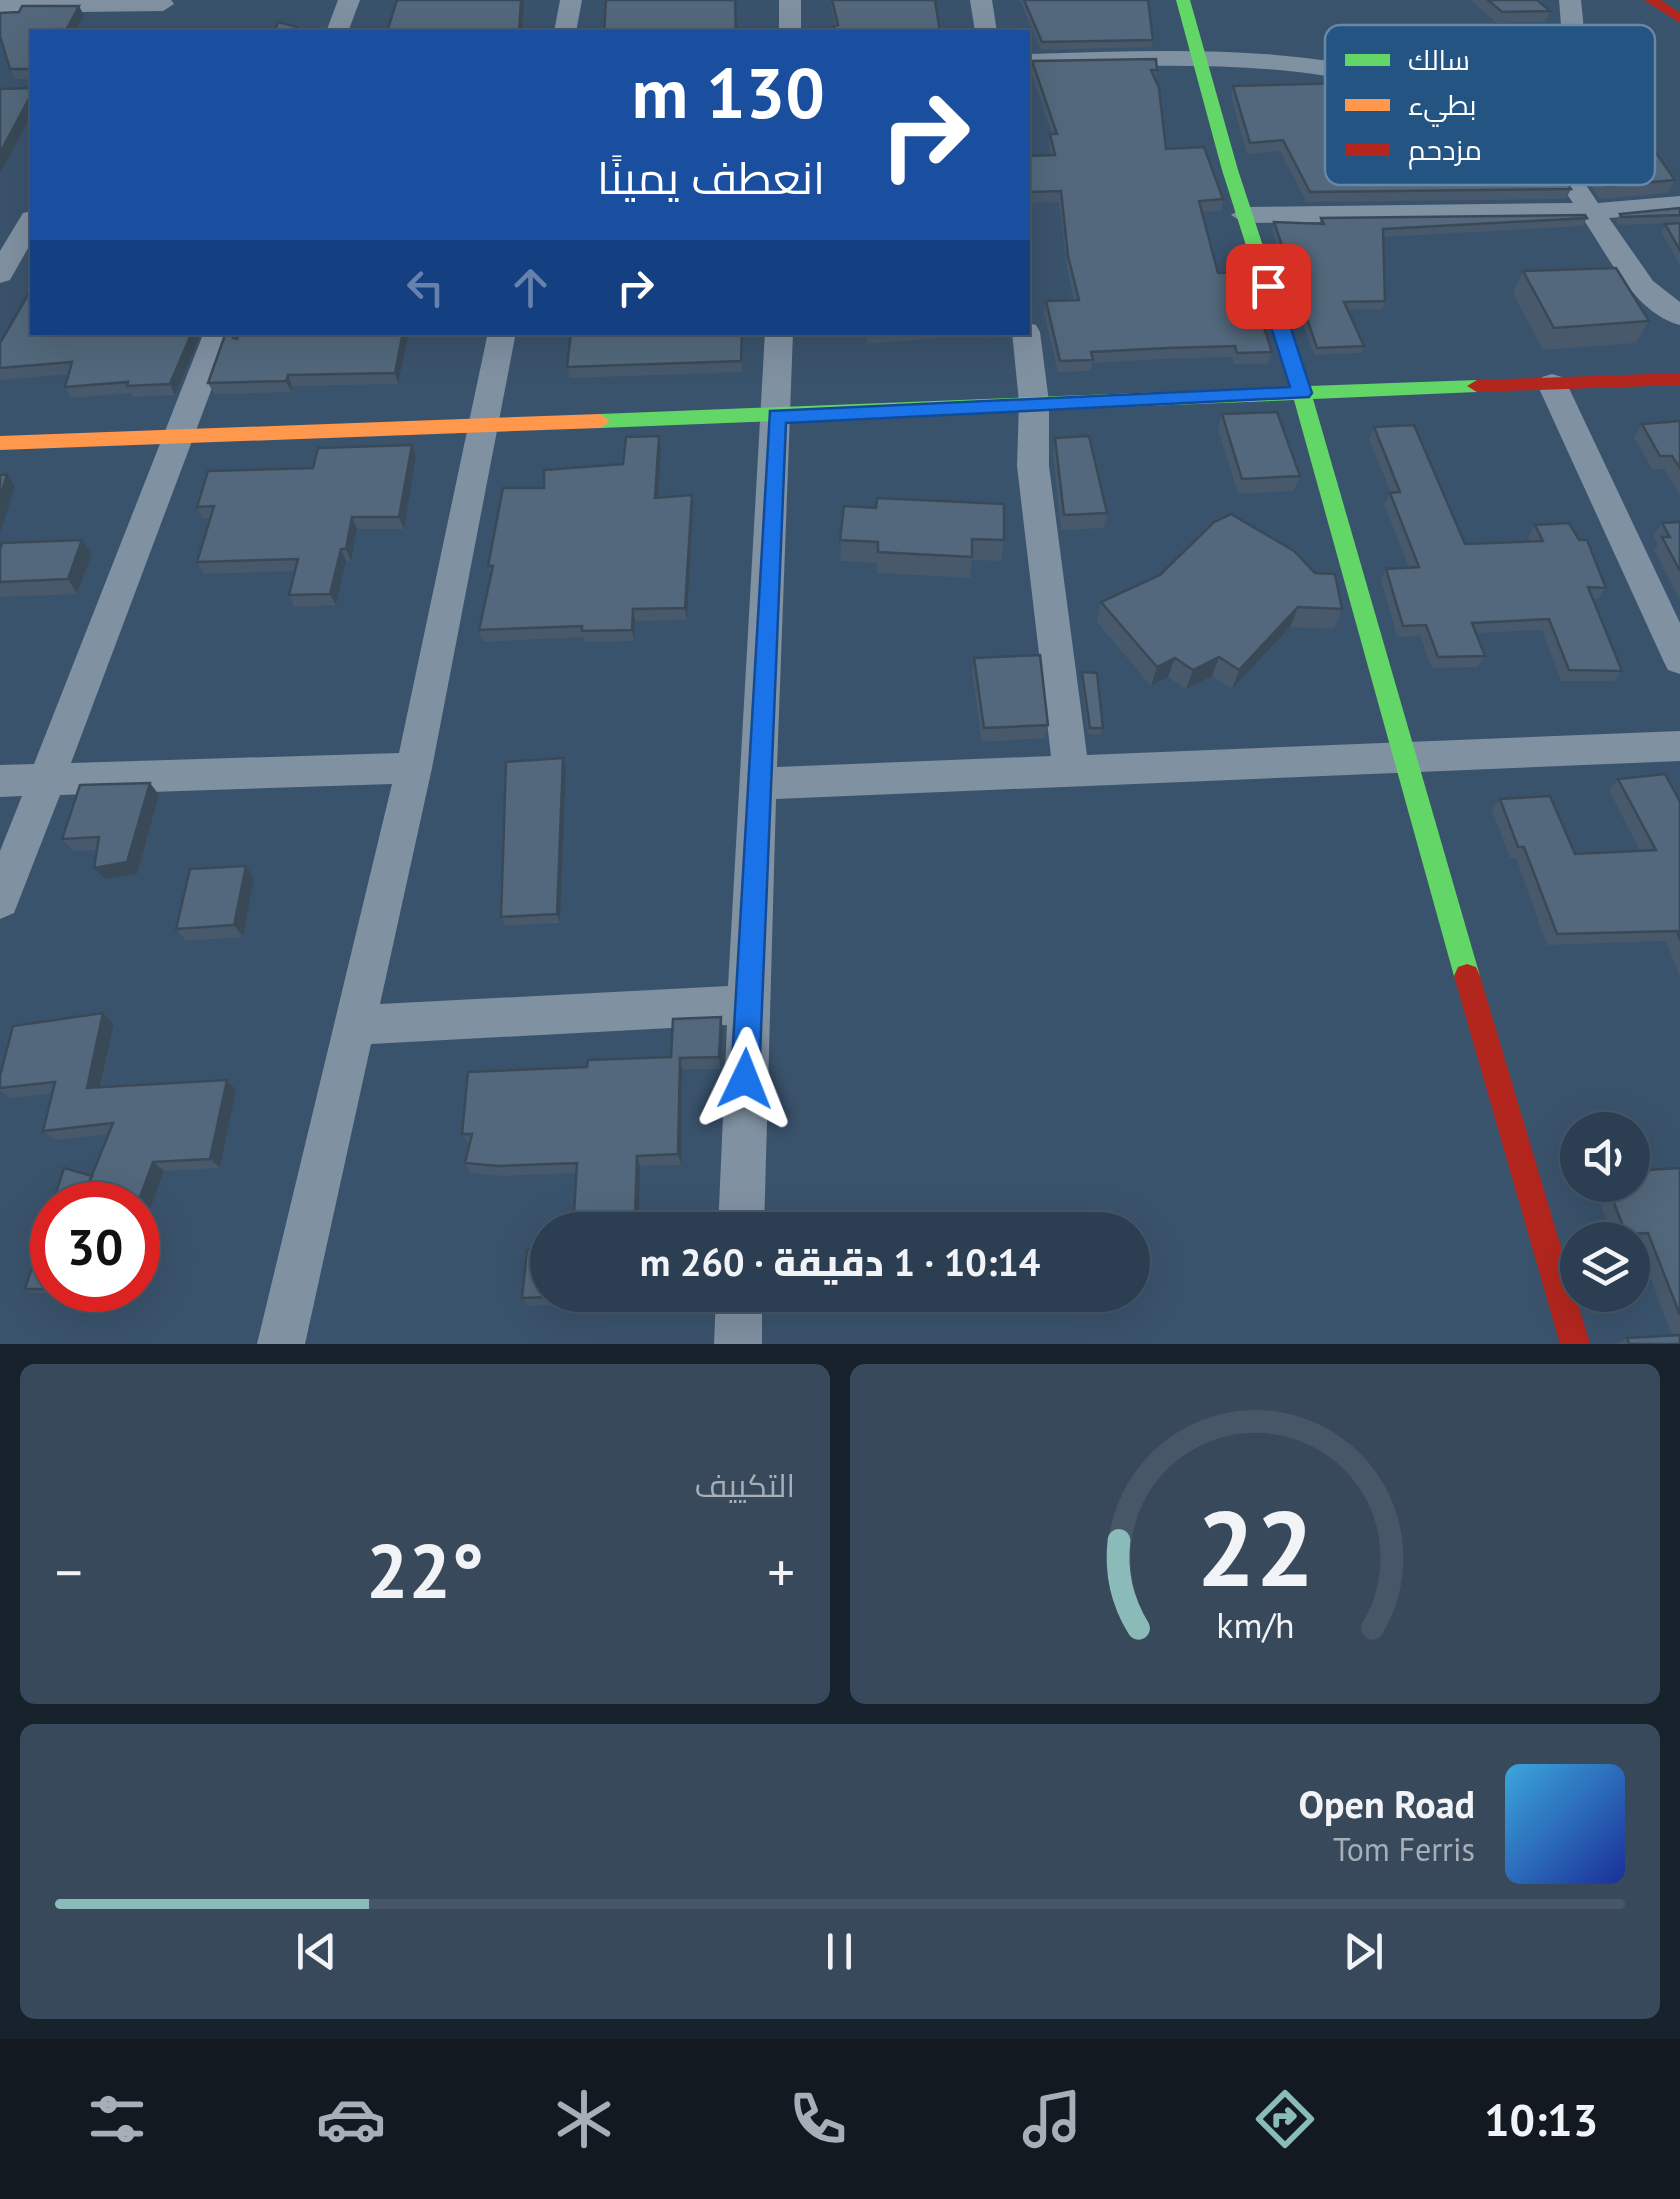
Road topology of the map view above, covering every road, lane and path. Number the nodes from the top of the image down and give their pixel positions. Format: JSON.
{"nodes":[{"id":1,"x":350,"y":0,"type":"edge"},
{"id":2,"x":571,"y":0,"type":"edge"},
{"id":3,"x":790,"y":0,"type":"edge"},
{"id":4,"x":980,"y":0,"type":"edge"},
{"id":5,"x":1182,"y":0,"type":"edge"},
{"id":6,"x":1570,"y":0,"type":"edge"},
{"id":7,"x":1651,"y":0,"type":"edge"},
{"id":8,"x":164,"y":2,"type":"edge"},
{"id":9,"x":0,"y":6,"type":"edge"},
{"id":10,"x":1680,"y":18,"type":"edge"},
{"id":11,"x":1572,"y":25,"type":"edge"},
{"id":12,"x":149,"y":27,"type":"dead end"},
{"id":13,"x":338,"y":30,"type":"edge"},
{"id":14,"x":565,"y":30,"type":"edge"},
{"id":15,"x":790,"y":30,"type":"edge"},
{"id":16,"x":986,"y":30,"type":"edge"},
{"id":17,"x":1197,"y":56,"type":"junction"},
{"id":18,"x":1030,"y":61,"type":"edge"},
{"id":19,"x":1325,"y":69,"type":"edge"},
{"id":20,"x":1574,"y":185,"type":"edge"},
{"id":21,"x":1680,"y":204,"type":"edge"},
{"id":22,"x":1592,"y":211,"type":"junction"},
{"id":23,"x":1244,"y":215,"type":"junction"},
{"id":24,"x":30,"y":222,"type":"edge"},
{"id":25,"x":0,"y":274,"type":"edge"},
{"id":26,"x":1680,"y":316,"type":"edge"},
{"id":27,"x":218,"y":335,"type":"edge"},
{"id":28,"x":501,"y":335,"type":"edge"},
{"id":29,"x":779,"y":335,"type":"edge"},
{"id":30,"x":1026,"y":335,"type":"edge"},
{"id":31,"x":1680,"y":379,"type":"edge"},
{"id":32,"x":1552,"y":384,"type":"junction"},
{"id":33,"x":1302,"y":393,"type":"junction"},
{"id":34,"x":1034,"y":402,"type":"junction"},
{"id":35,"x":777,"y":416,"type":"junction"},
{"id":36,"x":482,"y":425,"type":"junction"},
{"id":37,"x":177,"y":437,"type":"junction"},
{"id":38,"x":0,"y":442,"type":"edge"},
{"id":39,"x":1680,"y":660,"type":"edge"},
{"id":40,"x":1680,"y":746,"type":"edge"},
{"id":41,"x":1402,"y":760,"type":"junction"},
{"id":42,"x":414,"y":768,"type":"junction"},
{"id":43,"x":1071,"y":773,"type":"junction"},
{"id":44,"x":48,"y":779,"type":"junction"},
{"id":45,"x":0,"y":781,"type":"edge"},
{"id":46,"x":758,"y":784,"type":"junction"},
{"id":47,"x":0,"y":901,"type":"edge"},
{"id":48,"x":748,"y":1004,"type":"junction"},
{"id":49,"x":353,"y":1025,"type":"junction"},
{"id":50,"x":742,"y":1212,"type":"edge"},
{"id":51,"x":739,"y":1312,"type":"edge"},
{"id":52,"x":281,"y":1344,"type":"edge"},
{"id":53,"x":738,"y":1344,"type":"edge"},
{"id":54,"x":1576,"y":1344,"type":"edge"}],
"edges":[{"from":1,"to":13,"type":"street"},
{"from":2,"to":14,"type":"street"},
{"from":3,"to":15,"type":"street"},
{"from":4,"to":16,"type":"street"},
{"from":5,"to":17,"type":"main road"},
{"from":6,"to":11,"type":"street"},
{"from":7,"to":10,"type":"main road"},
{"from":8,"to":9,"type":"street"},
{"from":8,"to":12,"type":"street"},
{"from":17,"to":18,"type":"street"},
{"from":17,"to":19,"type":"street"},
{"from":17,"to":23,"type":"main road"},
{"from":20,"to":22,"type":"street"},
{"from":21,"to":22,"type":"street"},
{"from":22,"to":23,"type":"street"},
{"from":22,"to":26,"type":"street"},
{"from":23,"to":33,"type":"main road"},
{"from":24,"to":25,"type":"street"},
{"from":27,"to":37,"type":"street"},
{"from":28,"to":36,"type":"street"},
{"from":29,"to":35,"type":"street"},
{"from":30,"to":34,"type":"street"},
{"from":31,"to":32,"type":"main road"},
{"from":32,"to":33,"type":"main road"},
{"from":32,"to":39,"type":"street"},
{"from":33,"to":34,"type":"main road"},
{"from":33,"to":41,"type":"main road"},
{"from":34,"to":35,"type":"main road"},
{"from":34,"to":43,"type":"street"},
{"from":35,"to":36,"type":"main road"},
{"from":35,"to":46,"type":"street"},
{"from":36,"to":37,"type":"main road"},
{"from":36,"to":42,"type":"street"},
{"from":37,"to":38,"type":"main road"},
{"from":37,"to":44,"type":"street"},
{"from":40,"to":41,"type":"street"},
{"from":41,"to":43,"type":"street"},
{"from":41,"to":54,"type":"main road"},
{"from":42,"to":44,"type":"street"},
{"from":42,"to":49,"type":"street"},
{"from":43,"to":46,"type":"street"},
{"from":44,"to":45,"type":"street"},
{"from":44,"to":47,"type":"street"},
{"from":46,"to":48,"type":"street"},
{"from":48,"to":49,"type":"street"},
{"from":48,"to":50,"type":"street"},
{"from":49,"to":52,"type":"street"},
{"from":51,"to":53,"type":"street"}]}
